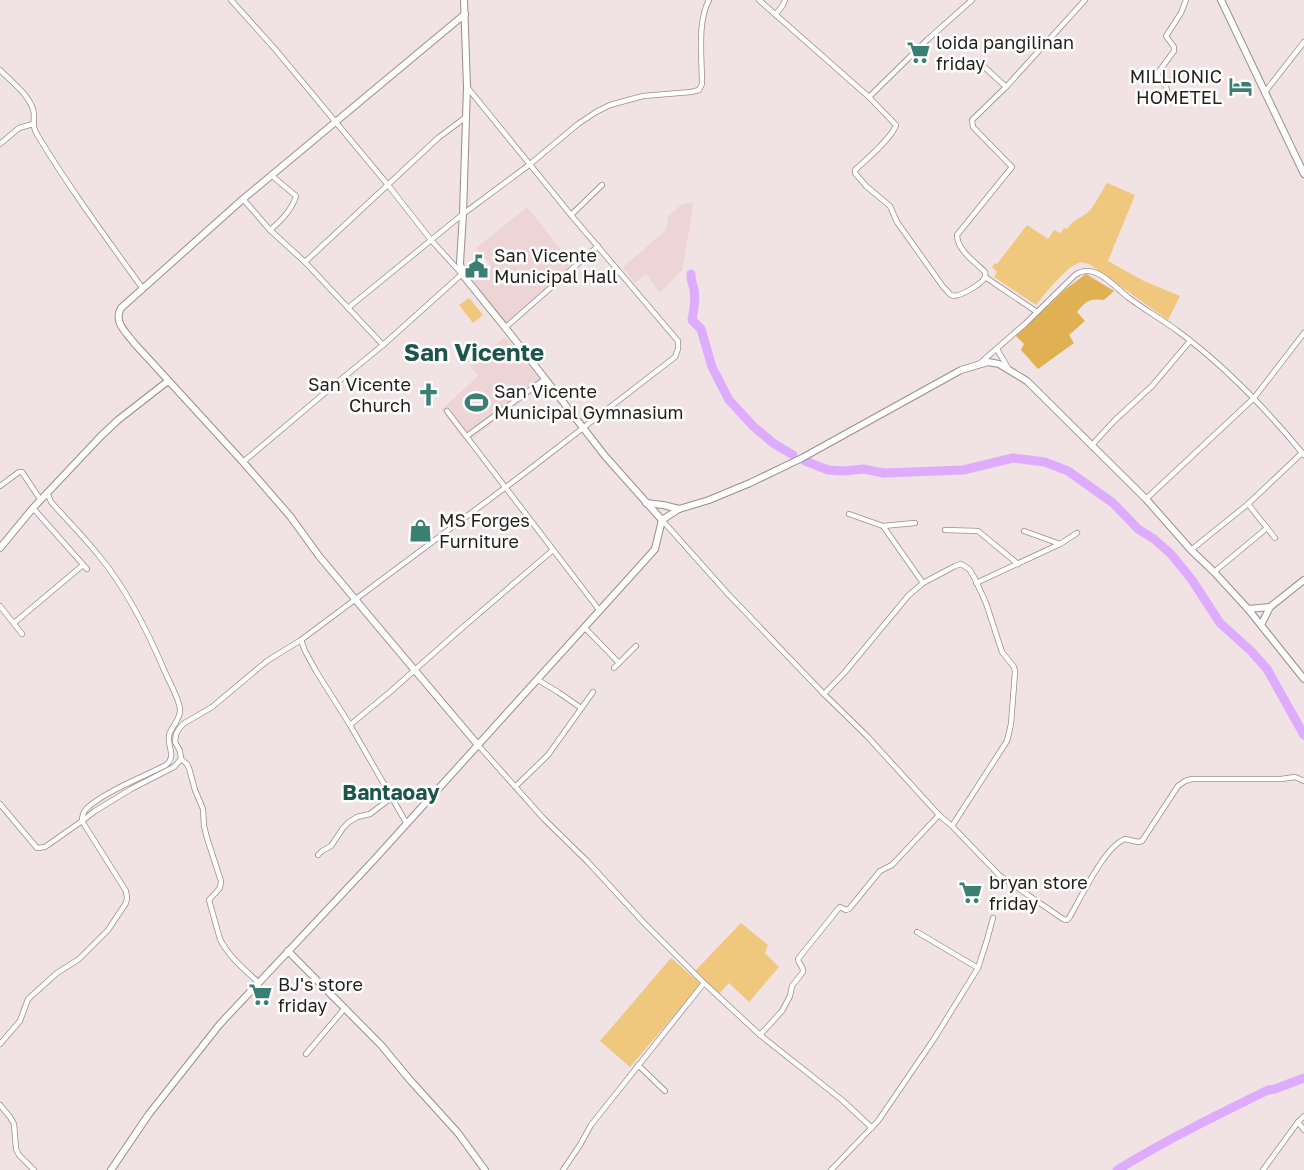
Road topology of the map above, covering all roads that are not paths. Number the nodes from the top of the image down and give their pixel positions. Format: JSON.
{"nodes":[{"id":1,"x":231,"y":0,"type":"edge"},
{"id":2,"x":464,"y":0,"type":"edge"},
{"id":3,"x":709,"y":0,"type":"edge"},
{"id":4,"x":759,"y":0,"type":"edge"},
{"id":5,"x":785,"y":0,"type":"edge"},
{"id":6,"x":972,"y":0,"type":"edge"},
{"id":7,"x":1085,"y":0,"type":"edge"},
{"id":8,"x":1186,"y":0,"type":"edge"},
{"id":9,"x":1221,"y":0,"type":"edge"},
{"id":10,"x":465,"y":14,"type":"junction"},
{"id":11,"x":776,"y":14,"type":"junction"},
{"id":12,"x":1304,"y":42,"type":"edge"},
{"id":13,"x":979,"y":62,"type":"dead end"},
{"id":14,"x":0,"y":70,"type":"edge"},
{"id":15,"x":466,"y":87,"type":"junction"},
{"id":16,"x":1006,"y":87,"type":"junction"},
{"id":17,"x":1265,"y":92,"type":"junction"},
{"id":18,"x":869,"y":98,"type":"junction"},
{"id":19,"x":1164,"y":100,"type":"dead end"},
{"id":20,"x":466,"y":117,"type":"junction"},
{"id":21,"x":335,"y":122,"type":"junction"},
{"id":22,"x":33,"y":123,"type":"junction"},
{"id":23,"x":0,"y":144,"type":"edge"},
{"id":24,"x":529,"y":165,"type":"junction"},
{"id":25,"x":1304,"y":174,"type":"edge"},
{"id":26,"x":271,"y":175,"type":"junction"},
{"id":27,"x":388,"y":185,"type":"junction"},
{"id":28,"x":602,"y":185,"type":"dead end"},
{"id":29,"x":243,"y":199,"type":"junction"},
{"id":30,"x":463,"y":214,"type":"junction"},
{"id":31,"x":571,"y":215,"type":"junction"},
{"id":32,"x":270,"y":230,"type":"junction"},
{"id":33,"x":431,"y":240,"type":"junction"},
{"id":34,"x":598,"y":246,"type":"junction"},
{"id":35,"x":305,"y":262,"type":"junction"},
{"id":36,"x":462,"y":274,"type":"junction"},
{"id":37,"x":986,"y":277,"type":"junction"},
{"id":38,"x":143,"y":289,"type":"junction"},
{"id":39,"x":348,"y":308,"type":"junction"},
{"id":40,"x":1038,"y":312,"type":"junction"},
{"id":41,"x":505,"y":328,"type":"junction"},
{"id":42,"x":1304,"y":333,"type":"edge"},
{"id":43,"x":1190,"y":341,"type":"junction"},
{"id":44,"x":383,"y":345,"type":"junction"},
{"id":45,"x":997,"y":349,"type":"junction"},
{"id":46,"x":979,"y":364,"type":"junction"},
{"id":47,"x":1008,"y":368,"type":"junction"},
{"id":48,"x":546,"y":379,"type":"junction"},
{"id":49,"x":168,"y":381,"type":"junction"},
{"id":50,"x":1254,"y":398,"type":"junction"},
{"id":51,"x":447,"y":411,"type":"dead end"},
{"id":52,"x":584,"y":428,"type":"junction"},
{"id":53,"x":467,"y":436,"type":"junction"},
{"id":54,"x":1092,"y":445,"type":"junction"},
{"id":55,"x":1303,"y":454,"type":"edge"},
{"id":56,"x":243,"y":462,"type":"junction"},
{"id":57,"x":0,"y":486,"type":"edge"},
{"id":58,"x":505,"y":486,"type":"junction"},
{"id":59,"x":47,"y":492,"type":"junction"},
{"id":60,"x":40,"y":499,"type":"junction"},
{"id":61,"x":1146,"y":499,"type":"junction"},
{"id":62,"x":646,"y":503,"type":"junction"},
{"id":63,"x":1248,"y":504,"type":"junction"},
{"id":64,"x":33,"y":508,"type":"junction"},
{"id":65,"x":679,"y":509,"type":"junction"},
{"id":66,"x":849,"y":514,"type":"dead end"},
{"id":67,"x":662,"y":520,"type":"junction"},
{"id":68,"x":915,"y":524,"type":"dead end"},
{"id":69,"x":883,"y":526,"type":"junction"},
{"id":70,"x":1267,"y":528,"type":"junction"},
{"id":71,"x":945,"y":530,"type":"dead end"},
{"id":72,"x":1024,"y":531,"type":"dead end"},
{"id":73,"x":1077,"y":533,"type":"dead end"},
{"id":74,"x":1275,"y":538,"type":"dead end"},
{"id":75,"x":1060,"y":544,"type":"junction"},
{"id":76,"x":0,"y":548,"type":"edge"},
{"id":77,"x":552,"y":550,"type":"junction"},
{"id":78,"x":1191,"y":550,"type":"junction"},
{"id":79,"x":1018,"y":564,"type":"junction"},
{"id":80,"x":1214,"y":572,"type":"junction"},
{"id":81,"x":1304,"y":580,"type":"edge"},
{"id":82,"x":923,"y":583,"type":"junction"},
{"id":83,"x":976,"y":583,"type":"junction"},
{"id":84,"x":356,"y":599,"type":"junction"},
{"id":85,"x":0,"y":606,"type":"edge"},
{"id":86,"x":1269,"y":607,"type":"junction"},
{"id":87,"x":1248,"y":609,"type":"junction"},
{"id":88,"x":600,"y":611,"type":"junction"},
{"id":89,"x":14,"y":622,"type":"junction"},
{"id":90,"x":1261,"y":625,"type":"junction"},
{"id":91,"x":585,"y":628,"type":"junction"},
{"id":92,"x":22,"y":634,"type":"dead end"},
{"id":93,"x":301,"y":640,"type":"junction"},
{"id":94,"x":636,"y":646,"type":"dead end"},
{"id":95,"x":619,"y":663,"type":"junction"},
{"id":96,"x":614,"y":668,"type":"dead end"},
{"id":97,"x":414,"y":670,"type":"junction"},
{"id":98,"x":1304,"y":679,"type":"edge"},
{"id":99,"x":538,"y":680,"type":"junction"},
{"id":100,"x":593,"y":692,"type":"dead end"},
{"id":101,"x":824,"y":694,"type":"junction"},
{"id":102,"x":581,"y":708,"type":"junction"},
{"id":103,"x":350,"y":725,"type":"junction"},
{"id":104,"x":478,"y":745,"type":"junction"},
{"id":105,"x":181,"y":759,"type":"junction"},
{"id":106,"x":1304,"y":781,"type":"edge"},
{"id":107,"x":516,"y":786,"type":"junction"},
{"id":108,"x":391,"y":798,"type":"junction"},
{"id":109,"x":0,"y":804,"type":"edge"},
{"id":110,"x":939,"y":815,"type":"junction"},
{"id":111,"x":82,"y":821,"type":"junction"},
{"id":112,"x":407,"y":824,"type":"junction"},
{"id":113,"x":952,"y":826,"type":"junction"},
{"id":114,"x":318,"y":855,"type":"dead end"},
{"id":115,"x":993,"y":918,"type":"dead end"},
{"id":116,"x":917,"y":932,"type":"dead end"},
{"id":117,"x":288,"y":951,"type":"junction"},
{"id":118,"x":978,"y":968,"type":"junction"},
{"id":119,"x":258,"y":982,"type":"junction"},
{"id":120,"x":704,"y":983,"type":"junction"},
{"id":121,"x":345,"y":1008,"type":"junction"},
{"id":122,"x":760,"y":1035,"type":"junction"},
{"id":123,"x":0,"y":1044,"type":"edge"},
{"id":124,"x":306,"y":1054,"type":"dead end"},
{"id":125,"x":638,"y":1065,"type":"junction"},
{"id":126,"x":665,"y":1091,"type":"dead end"},
{"id":127,"x":0,"y":1105,"type":"edge"},
{"id":128,"x":1304,"y":1116,"type":"edge"},
{"id":129,"x":1298,"y":1122,"type":"junction"},
{"id":130,"x":872,"y":1128,"type":"junction"},
{"id":131,"x":1304,"y":1130,"type":"edge"},
{"id":132,"x":34,"y":1170,"type":"edge"},
{"id":133,"x":111,"y":1170,"type":"edge"},
{"id":134,"x":485,"y":1170,"type":"edge"},
{"id":135,"x":563,"y":1170,"type":"edge"},
{"id":136,"x":831,"y":1170,"type":"edge"},
{"id":137,"x":1263,"y":1170,"type":"edge"}],
"edges":[{"from":1,"to":21,"type":"street"},
{"from":2,"to":10,"type":"main road"},
{"from":3,"to":24,"type":"street"},
{"from":4,"to":11,"type":"street"},
{"from":5,"to":11,"type":"street"},
{"from":6,"to":18,"type":"street"},
{"from":7,"to":16,"type":"street"},
{"from":8,"to":19,"type":"street"},
{"from":9,"to":17,"type":"main road"},
{"from":10,"to":15,"type":"main road"},
{"from":10,"to":21,"type":"main road"},
{"from":11,"to":18,"type":"street"},
{"from":12,"to":17,"type":"street"},
{"from":13,"to":16,"type":"street"},
{"from":14,"to":22,"type":"street"},
{"from":15,"to":20,"type":"main road"},
{"from":15,"to":24,"type":"street"},
{"from":16,"to":37,"type":"street"},
{"from":17,"to":25,"type":"main road"},
{"from":18,"to":37,"type":"street"},
{"from":20,"to":27,"type":"street"},
{"from":20,"to":30,"type":"main road"},
{"from":21,"to":26,"type":"main road"},
{"from":21,"to":27,"type":"street"},
{"from":22,"to":23,"type":"street"},
{"from":22,"to":38,"type":"street"},
{"from":24,"to":30,"type":"street"},
{"from":24,"to":31,"type":"street"},
{"from":26,"to":29,"type":"main road"},
{"from":26,"to":32,"type":"street"},
{"from":27,"to":33,"type":"street"},
{"from":27,"to":35,"type":"street"},
{"from":28,"to":31,"type":"street"},
{"from":29,"to":32,"type":"street"},
{"from":29,"to":38,"type":"main road"},
{"from":30,"to":33,"type":"street"},
{"from":30,"to":36,"type":"main road"},
{"from":31,"to":34,"type":"street"},
{"from":32,"to":35,"type":"street"},
{"from":33,"to":36,"type":"street"},
{"from":33,"to":39,"type":"street"},
{"from":34,"to":41,"type":"street"},
{"from":34,"to":52,"type":"street"},
{"from":35,"to":39,"type":"street"},
{"from":36,"to":41,"type":"main road"},
{"from":36,"to":44,"type":"street"},
{"from":37,"to":40,"type":"street"},
{"from":38,"to":49,"type":"main road"},
{"from":39,"to":44,"type":"street"},
{"from":40,"to":43,"type":"street"},
{"from":40,"to":45,"type":"street"},
{"from":41,"to":48,"type":"main road"},
{"from":42,"to":50,"type":"street"},
{"from":43,"to":50,"type":"street"},
{"from":43,"to":54,"type":"street"},
{"from":44,"to":56,"type":"street"},
{"from":45,"to":46,"type":"street"},
{"from":45,"to":47,"type":"street"},
{"from":46,"to":47,"type":"main road"},
{"from":46,"to":65,"type":"main road"},
{"from":47,"to":54,"type":"main road"},
{"from":48,"to":52,"type":"main road"},
{"from":48,"to":53,"type":"street"},
{"from":49,"to":56,"type":"main road"},
{"from":49,"to":59,"type":"main road"},
{"from":50,"to":55,"type":"street"},
{"from":50,"to":61,"type":"street"},
{"from":51,"to":53,"type":"street"},
{"from":52,"to":58,"type":"street"},
{"from":52,"to":62,"type":"main road"},
{"from":53,"to":58,"type":"street"},
{"from":54,"to":61,"type":"main road"},
{"from":55,"to":63,"type":"street"},
{"from":56,"to":84,"type":"main road"},
{"from":57,"to":60,"type":"street"},
{"from":58,"to":77,"type":"street"},
{"from":58,"to":84,"type":"street"},
{"from":59,"to":60,"type":"main road"},
{"from":59,"to":111,"type":"street"},
{"from":60,"to":64,"type":"main road"},
{"from":61,"to":78,"type":"main road"},
{"from":62,"to":65,"type":"main road"},
{"from":62,"to":67,"type":"main road"},
{"from":63,"to":70,"type":"street"},
{"from":63,"to":78,"type":"street"},
{"from":64,"to":76,"type":"main road"},
{"from":64,"to":89,"type":"street"},
{"from":65,"to":67,"type":"main road"},
{"from":66,"to":69,"type":"street"},
{"from":67,"to":88,"type":"main road"},
{"from":67,"to":101,"type":"street"},
{"from":68,"to":69,"type":"street"},
{"from":69,"to":82,"type":"street"},
{"from":70,"to":74,"type":"street"},
{"from":70,"to":80,"type":"street"},
{"from":71,"to":79,"type":"street"},
{"from":72,"to":75,"type":"street"},
{"from":73,"to":75,"type":"street"},
{"from":75,"to":79,"type":"street"},
{"from":77,"to":88,"type":"street"},
{"from":77,"to":97,"type":"street"},
{"from":78,"to":80,"type":"main road"},
{"from":79,"to":83,"type":"street"},
{"from":80,"to":87,"type":"main road"},
{"from":81,"to":86,"type":"main road"},
{"from":82,"to":83,"type":"street"},
{"from":82,"to":101,"type":"street"},
{"from":83,"to":113,"type":"street"},
{"from":84,"to":93,"type":"street"},
{"from":84,"to":97,"type":"main road"},
{"from":85,"to":89,"type":"street"},
{"from":86,"to":87,"type":"main road"},
{"from":86,"to":90,"type":"main road"},
{"from":87,"to":90,"type":"main road"},
{"from":88,"to":91,"type":"main road"},
{"from":89,"to":92,"type":"street"},
{"from":90,"to":98,"type":"main road"},
{"from":91,"to":95,"type":"street"},
{"from":91,"to":99,"type":"main road"},
{"from":93,"to":103,"type":"street"},
{"from":93,"to":105,"type":"street"},
{"from":94,"to":95,"type":"street"},
{"from":95,"to":96,"type":"street"},
{"from":97,"to":103,"type":"street"},
{"from":97,"to":104,"type":"main road"},
{"from":99,"to":102,"type":"street"},
{"from":99,"to":104,"type":"main road"},
{"from":100,"to":102,"type":"street"},
{"from":101,"to":110,"type":"street"},
{"from":102,"to":107,"type":"street"},
{"from":103,"to":108,"type":"street"},
{"from":104,"to":107,"type":"street"},
{"from":104,"to":112,"type":"main road"},
{"from":105,"to":111,"type":"street"},
{"from":105,"to":119,"type":"street"},
{"from":106,"to":113,"type":"street"},
{"from":107,"to":120,"type":"street"},
{"from":108,"to":112,"type":"street"},
{"from":108,"to":114,"type":"street"},
{"from":109,"to":111,"type":"street"},
{"from":110,"to":113,"type":"street"},
{"from":110,"to":122,"type":"street"},
{"from":111,"to":123,"type":"street"},
{"from":112,"to":117,"type":"main road"},
{"from":115,"to":118,"type":"street"},
{"from":116,"to":118,"type":"street"},
{"from":117,"to":119,"type":"main road"},
{"from":117,"to":121,"type":"main road"},
{"from":118,"to":130,"type":"street"},
{"from":119,"to":133,"type":"main road"},
{"from":120,"to":122,"type":"street"},
{"from":120,"to":125,"type":"street"},
{"from":121,"to":124,"type":"street"},
{"from":121,"to":134,"type":"main road"},
{"from":122,"to":130,"type":"street"},
{"from":125,"to":126,"type":"street"},
{"from":125,"to":135,"type":"street"},
{"from":127,"to":132,"type":"street"},
{"from":128,"to":129,"type":"street"},
{"from":129,"to":131,"type":"street"},
{"from":129,"to":137,"type":"street"},
{"from":130,"to":136,"type":"street"}]}
